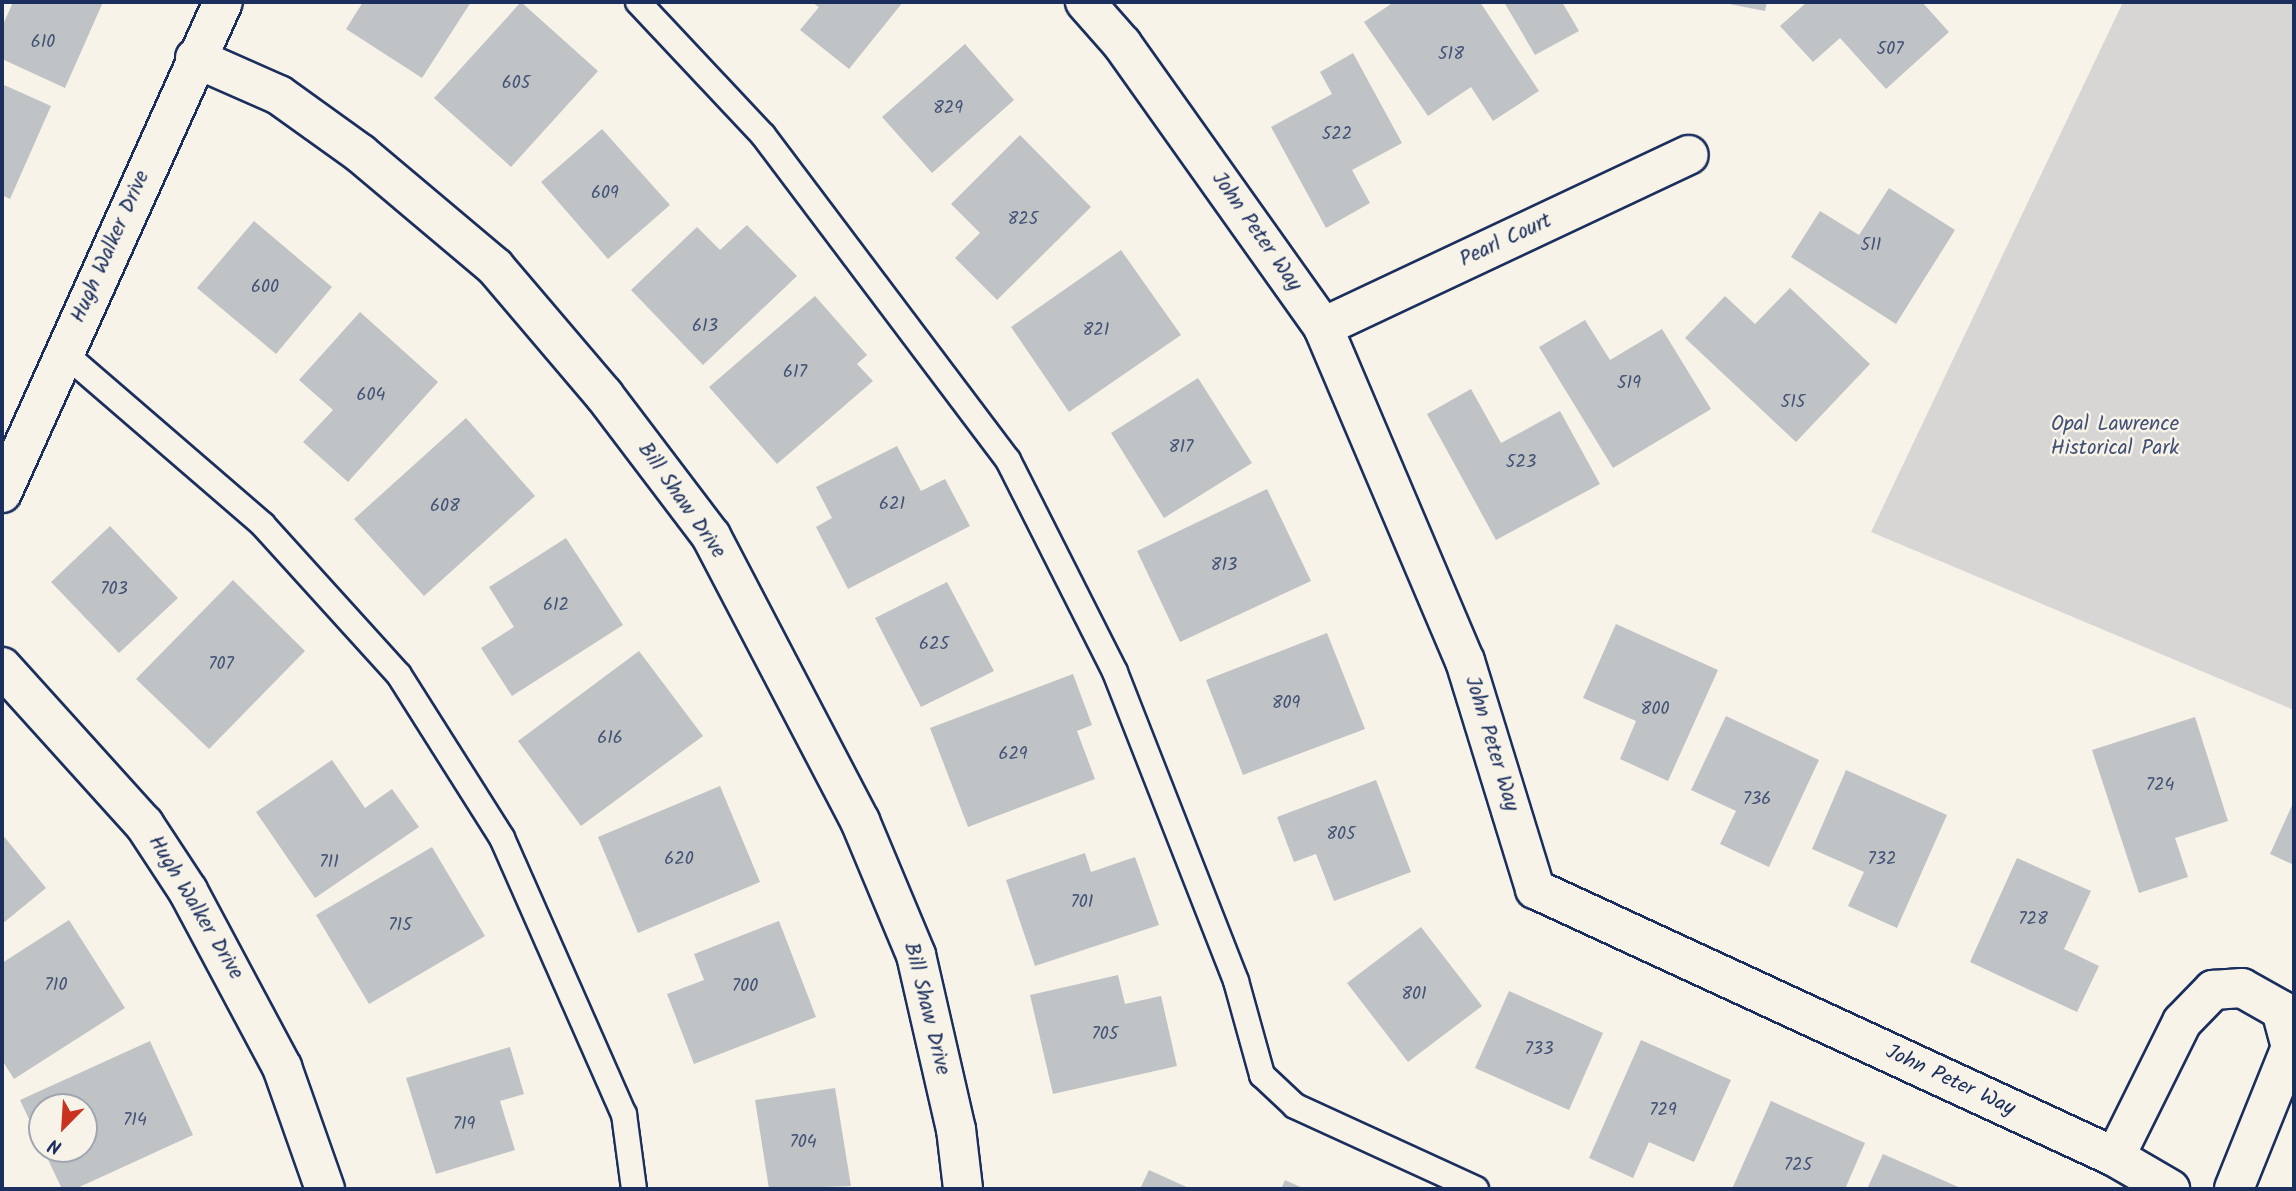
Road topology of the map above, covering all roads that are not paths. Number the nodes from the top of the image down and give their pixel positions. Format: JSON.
{"nodes":[{"id":1,"x":223,"y":2,"type":"edge"},
{"id":2,"x":638,"y":2,"type":"edge"},
{"id":3,"x":1085,"y":2,"type":"edge"},
{"id":4,"x":195,"y":58,"type":"junction"},
{"id":5,"x":1689,"y":155,"type":"dead end"},
{"id":6,"x":1323,"y":327,"type":"junction"},
{"id":7,"x":64,"y":353,"type":"junction"},
{"id":8,"x":2,"y":494,"type":"edge"},
{"id":9,"x":2,"y":667,"type":"edge"},
{"id":10,"x":2115,"y":1157,"type":"junction"},
{"id":11,"x":325,"y":1189,"type":"edge"},
{"id":12,"x":634,"y":1189,"type":"edge"},
{"id":13,"x":963,"y":1189,"type":"edge"},
{"id":14,"x":1476,"y":1189,"type":"edge"},
{"id":15,"x":2169,"y":1189,"type":"edge"},
{"id":16,"x":2234,"y":1189,"type":"edge"}],
"edges":[{"from":1,"to":4,"type":"street","name":"Hugh Walker Drive"},
{"from":2,"to":14,"type":"lane"},
{"from":3,"to":6,"type":"street","name":"John Peter Way"},
{"from":4,"to":7,"type":"street","name":"Hugh Walker Drive"},
{"from":4,"to":13,"type":"street","name":"Bill Shaw Drive"},
{"from":5,"to":6,"type":"street","name":"Pearl Court"},
{"from":6,"to":10,"type":"street","name":"John Peter Way"},
{"from":7,"to":8,"type":"street","name":"Hugh Walker Drive"},
{"from":7,"to":12,"type":"lane"},
{"from":9,"to":11,"type":"street","name":"Hugh Walker Drive"},
{"from":10,"to":15,"type":"street","name":"John Peter Way"},
{"from":10,"to":16,"type":"street"}]}
